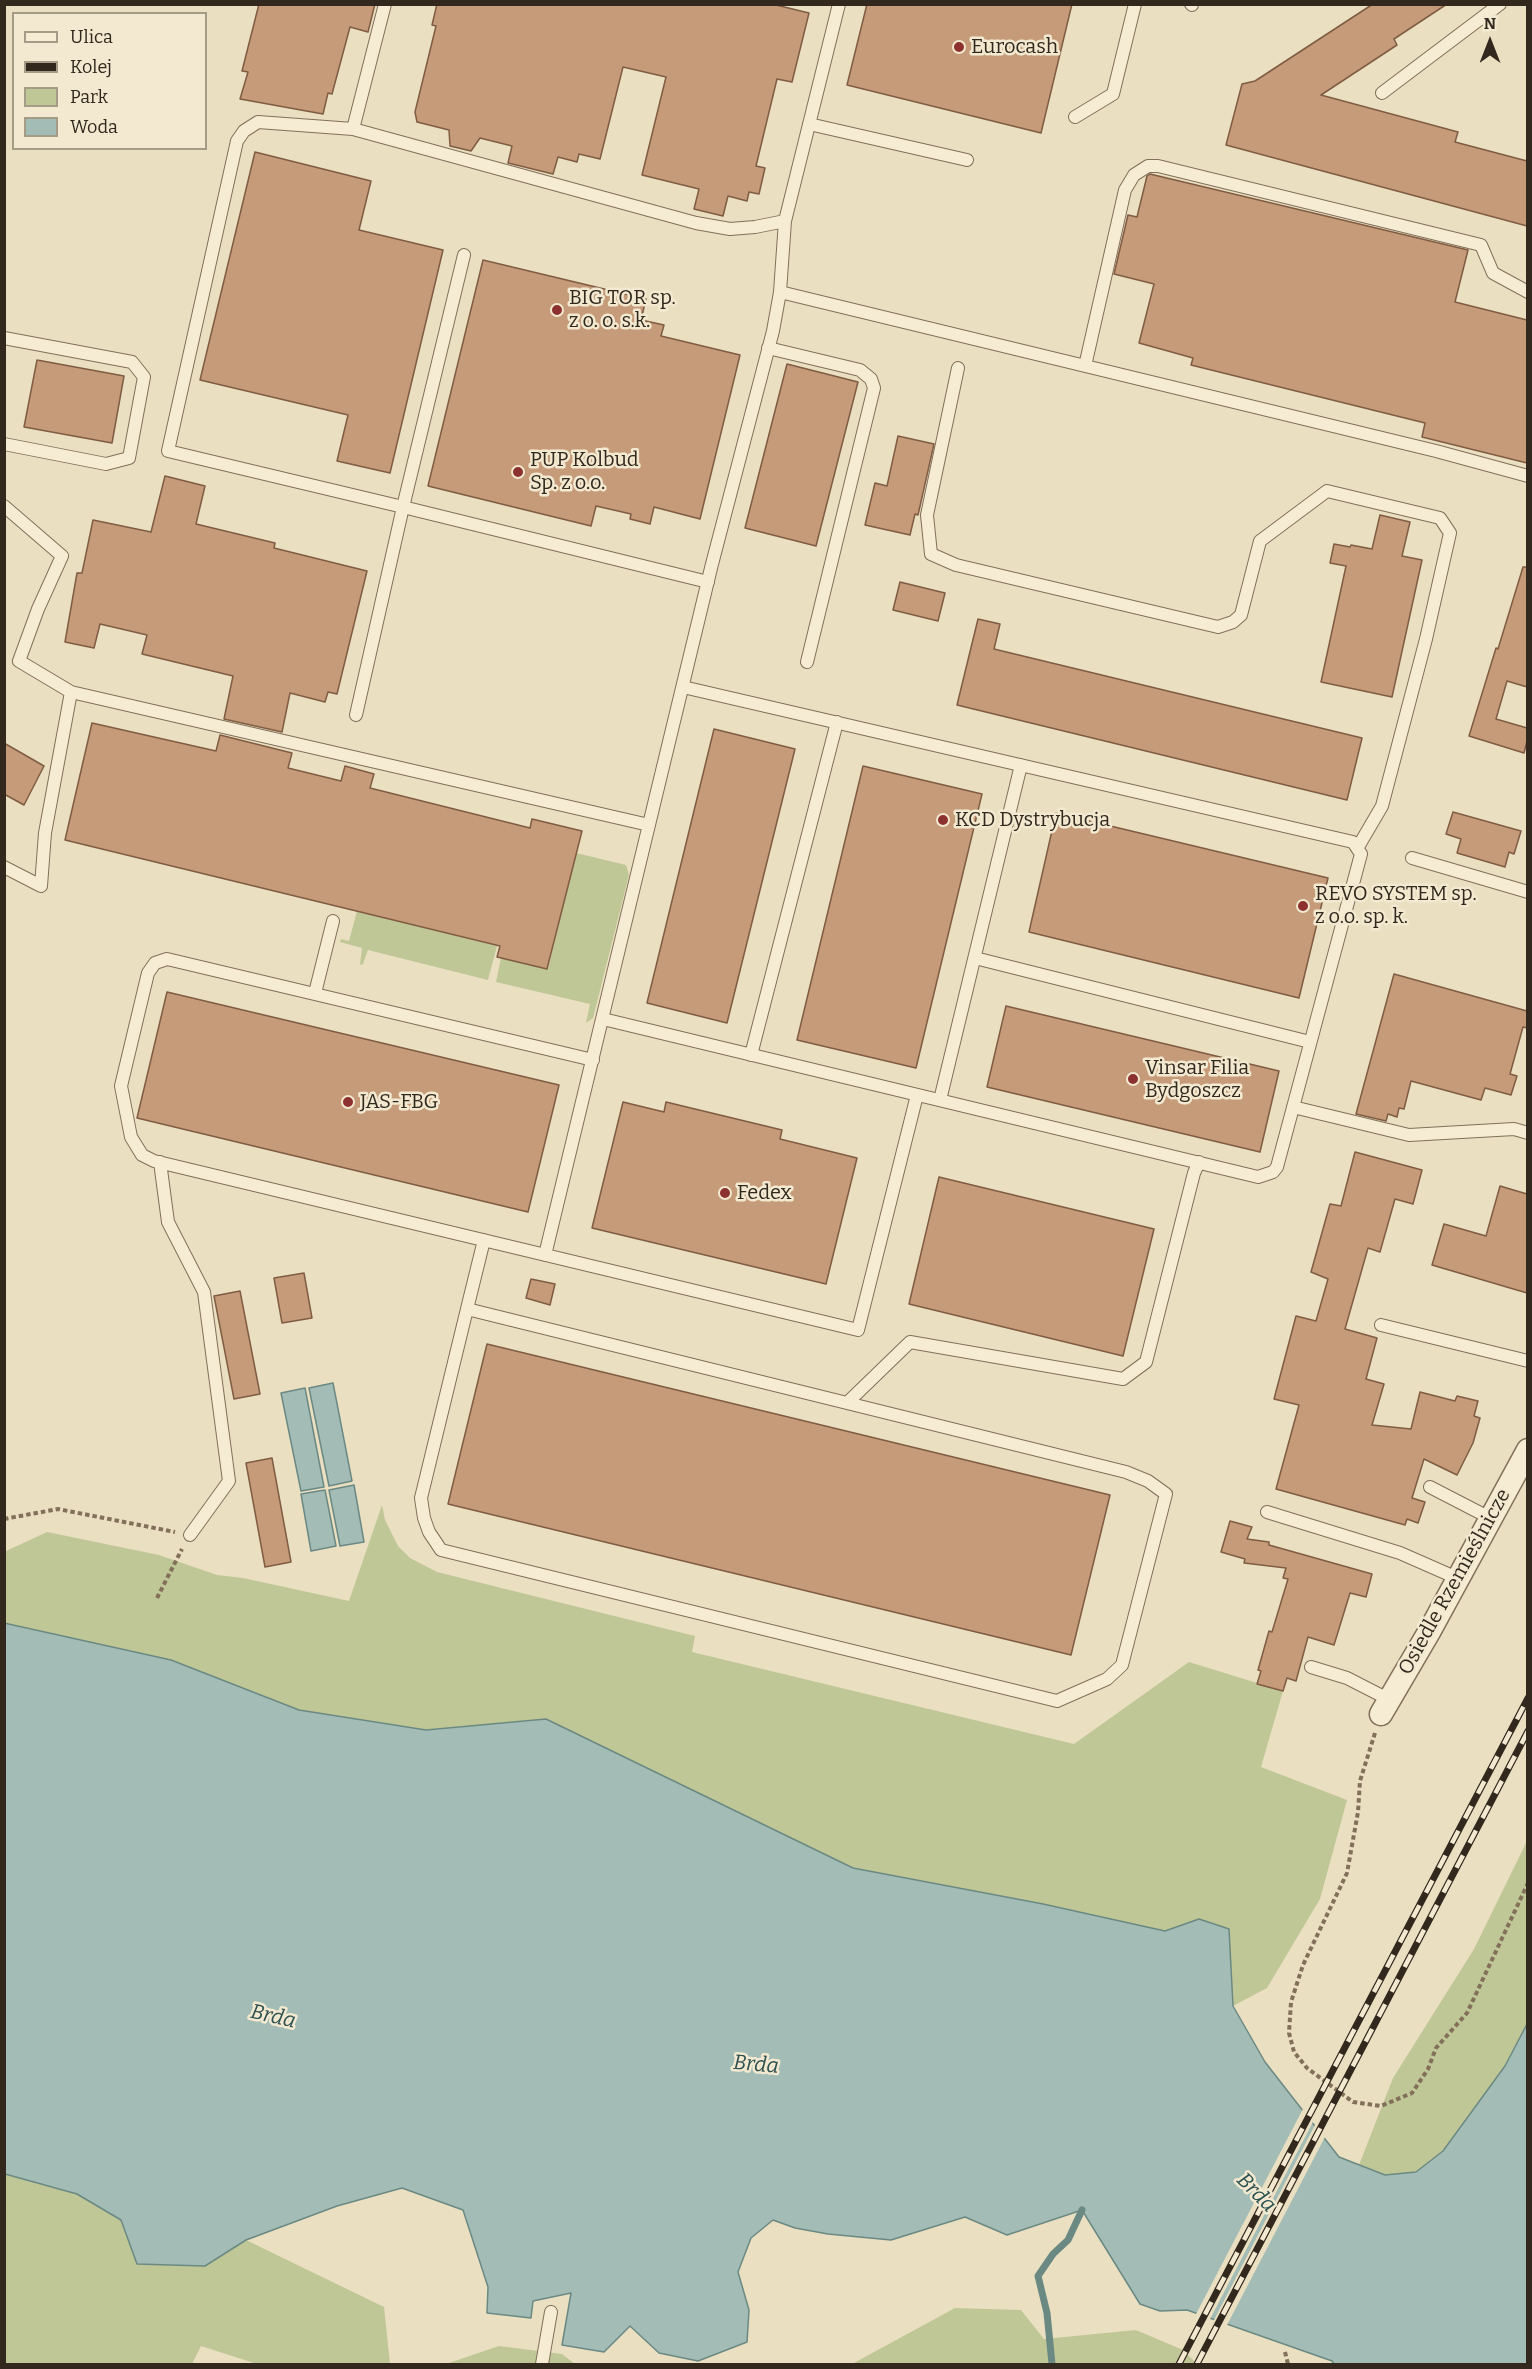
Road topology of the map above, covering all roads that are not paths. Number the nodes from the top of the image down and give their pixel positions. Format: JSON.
{"nodes":[{"id":1,"x":385,"y":4,"type":"edge"},
{"id":2,"x":838,"y":4,"type":"edge"},
{"id":3,"x":1135,"y":4,"type":"edge"},
{"id":4,"x":1500,"y":4,"type":"edge"},
{"id":5,"x":1382,"y":93,"type":"dead end"},
{"id":6,"x":1075,"y":117,"type":"dead end"},
{"id":7,"x":809,"y":124,"type":"junction"},
{"id":8,"x":353,"y":129,"type":"junction"},
{"id":9,"x":967,"y":160,"type":"dead end"},
{"id":10,"x":785,"y":221,"type":"junction"},
{"id":11,"x":464,"y":255,"type":"dead end"},
{"id":12,"x":780,"y":292,"type":"junction"},
{"id":13,"x":1527,"y":292,"type":"edge"},
{"id":14,"x":4,"y":338,"type":"edge"},
{"id":15,"x":768,"y":348,"type":"junction"},
{"id":16,"x":1085,"y":366,"type":"junction"},
{"id":17,"x":958,"y":368,"type":"dead end"},
{"id":18,"x":4,"y":444,"type":"edge"},
{"id":19,"x":1527,"y":476,"type":"edge"},
{"id":20,"x":4,"y":506,"type":"edge"},
{"id":21,"x":403,"y":507,"type":"junction"},
{"id":22,"x":708,"y":582,"type":"junction"},
{"id":23,"x":807,"y":663,"type":"dead end"},
{"id":24,"x":682,"y":687,"type":"junction"},
{"id":25,"x":71,"y":692,"type":"junction"},
{"id":26,"x":356,"y":715,"type":"dead end"},
{"id":27,"x":837,"y":722,"type":"junction"},
{"id":28,"x":1021,"y":765,"type":"junction"},
{"id":29,"x":649,"y":825,"type":"junction"},
{"id":30,"x":1358,"y":847,"type":"junction"},
{"id":31,"x":1412,"y":858,"type":"dead end"},
{"id":32,"x":4,"y":867,"type":"edge"},
{"id":33,"x":1527,"y":892,"type":"edge"},
{"id":34,"x":333,"y":921,"type":"dead end"},
{"id":35,"x":975,"y":958,"type":"junction"},
{"id":36,"x":315,"y":993,"type":"junction"},
{"id":37,"x":603,"y":1019,"type":"junction"},
{"id":38,"x":1310,"y":1042,"type":"junction"},
{"id":39,"x":751,"y":1055,"type":"junction"},
{"id":40,"x":593,"y":1060,"type":"junction"},
{"id":41,"x":917,"y":1095,"type":"junction"},
{"id":42,"x":940,"y":1100,"type":"junction"},
{"id":43,"x":1293,"y":1107,"type":"junction"},
{"id":44,"x":1527,"y":1133,"type":"edge"},
{"id":45,"x":160,"y":1162,"type":"junction"},
{"id":46,"x":1199,"y":1162,"type":"junction"},
{"id":47,"x":484,"y":1240,"type":"junction"},
{"id":48,"x":545,"y":1255,"type":"junction"},
{"id":49,"x":467,"y":1309,"type":"junction"},
{"id":50,"x":1381,"y":1325,"type":"dead end"},
{"id":51,"x":1527,"y":1360,"type":"edge"},
{"id":52,"x":847,"y":1403,"type":"junction"},
{"id":53,"x":1527,"y":1450,"type":"edge"},
{"id":54,"x":1430,"y":1487,"type":"dead end"},
{"id":55,"x":1267,"y":1512,"type":"dead end"},
{"id":56,"x":1491,"y":1518,"type":"junction"},
{"id":57,"x":190,"y":1535,"type":"road end"},
{"id":58,"x":1457,"y":1578,"type":"junction"},
{"id":59,"x":1311,"y":1667,"type":"dead end"},
{"id":60,"x":1385,"y":1707,"type":"joint"},
{"id":61,"x":551,"y":2312,"type":"dead end"},
{"id":62,"x":543,"y":2364,"type":"edge"}],
"edges":[{"from":1,"to":8,"type":"lane"},
{"from":2,"to":7,"type":"lane"},
{"from":3,"to":6,"type":"lane"},
{"from":4,"to":5,"type":"lane"},
{"from":7,"to":9,"type":"lane"},
{"from":7,"to":10,"type":"lane"},
{"from":8,"to":10,"type":"lane"},
{"from":8,"to":21,"type":"lane"},
{"from":10,"to":12,"type":"lane"},
{"from":11,"to":21,"type":"lane"},
{"from":12,"to":15,"type":"lane"},
{"from":12,"to":16,"type":"lane"},
{"from":13,"to":16,"type":"lane"},
{"from":14,"to":18,"type":"lane"},
{"from":15,"to":22,"type":"lane"},
{"from":15,"to":23,"type":"lane"},
{"from":16,"to":19,"type":"lane"},
{"from":17,"to":30,"type":"lane"},
{"from":20,"to":25,"type":"lane"},
{"from":21,"to":22,"type":"lane"},
{"from":21,"to":26,"type":"lane"},
{"from":22,"to":24,"type":"lane"},
{"from":24,"to":27,"type":"lane"},
{"from":24,"to":29,"type":"lane"},
{"from":25,"to":29,"type":"lane"},
{"from":25,"to":32,"type":"lane"},
{"from":27,"to":28,"type":"lane"},
{"from":27,"to":39,"type":"lane"},
{"from":28,"to":30,"type":"lane"},
{"from":28,"to":35,"type":"lane"},
{"from":29,"to":37,"type":"lane"},
{"from":30,"to":38,"type":"lane"},
{"from":31,"to":33,"type":"lane"},
{"from":34,"to":36,"type":"lane"},
{"from":35,"to":38,"type":"lane"},
{"from":35,"to":42,"type":"lane"},
{"from":36,"to":40,"type":"lane"},
{"from":36,"to":45,"type":"lane"},
{"from":37,"to":39,"type":"lane"},
{"from":37,"to":40,"type":"lane"},
{"from":38,"to":43,"type":"lane"},
{"from":39,"to":41,"type":"lane"},
{"from":40,"to":48,"type":"lane"},
{"from":41,"to":42,"type":"lane"},
{"from":41,"to":48,"type":"lane"},
{"from":42,"to":46,"type":"lane"},
{"from":43,"to":44,"type":"lane"},
{"from":43,"to":46,"type":"lane"},
{"from":45,"to":47,"type":"lane"},
{"from":45,"to":57,"type":"lane"},
{"from":46,"to":52,"type":"lane"},
{"from":47,"to":48,"type":"lane"},
{"from":47,"to":49,"type":"lane"},
{"from":49,"to":52,"type":"lane"},
{"from":49,"to":52,"type":"lane"},
{"from":50,"to":51,"type":"lane"},
{"from":53,"to":56,"type":"street","name":"Osiedle Rzemieślnicze"},
{"from":54,"to":56,"type":"lane"},
{"from":55,"to":58,"type":"lane"},
{"from":56,"to":58,"type":"street","name":"Osiedle Rzemieślnicze"},
{"from":58,"to":60,"type":"street","name":"Osiedle Rzemieślnicze"},
{"from":59,"to":60,"type":"lane"},
{"from":61,"to":62,"type":"lane"}]}
